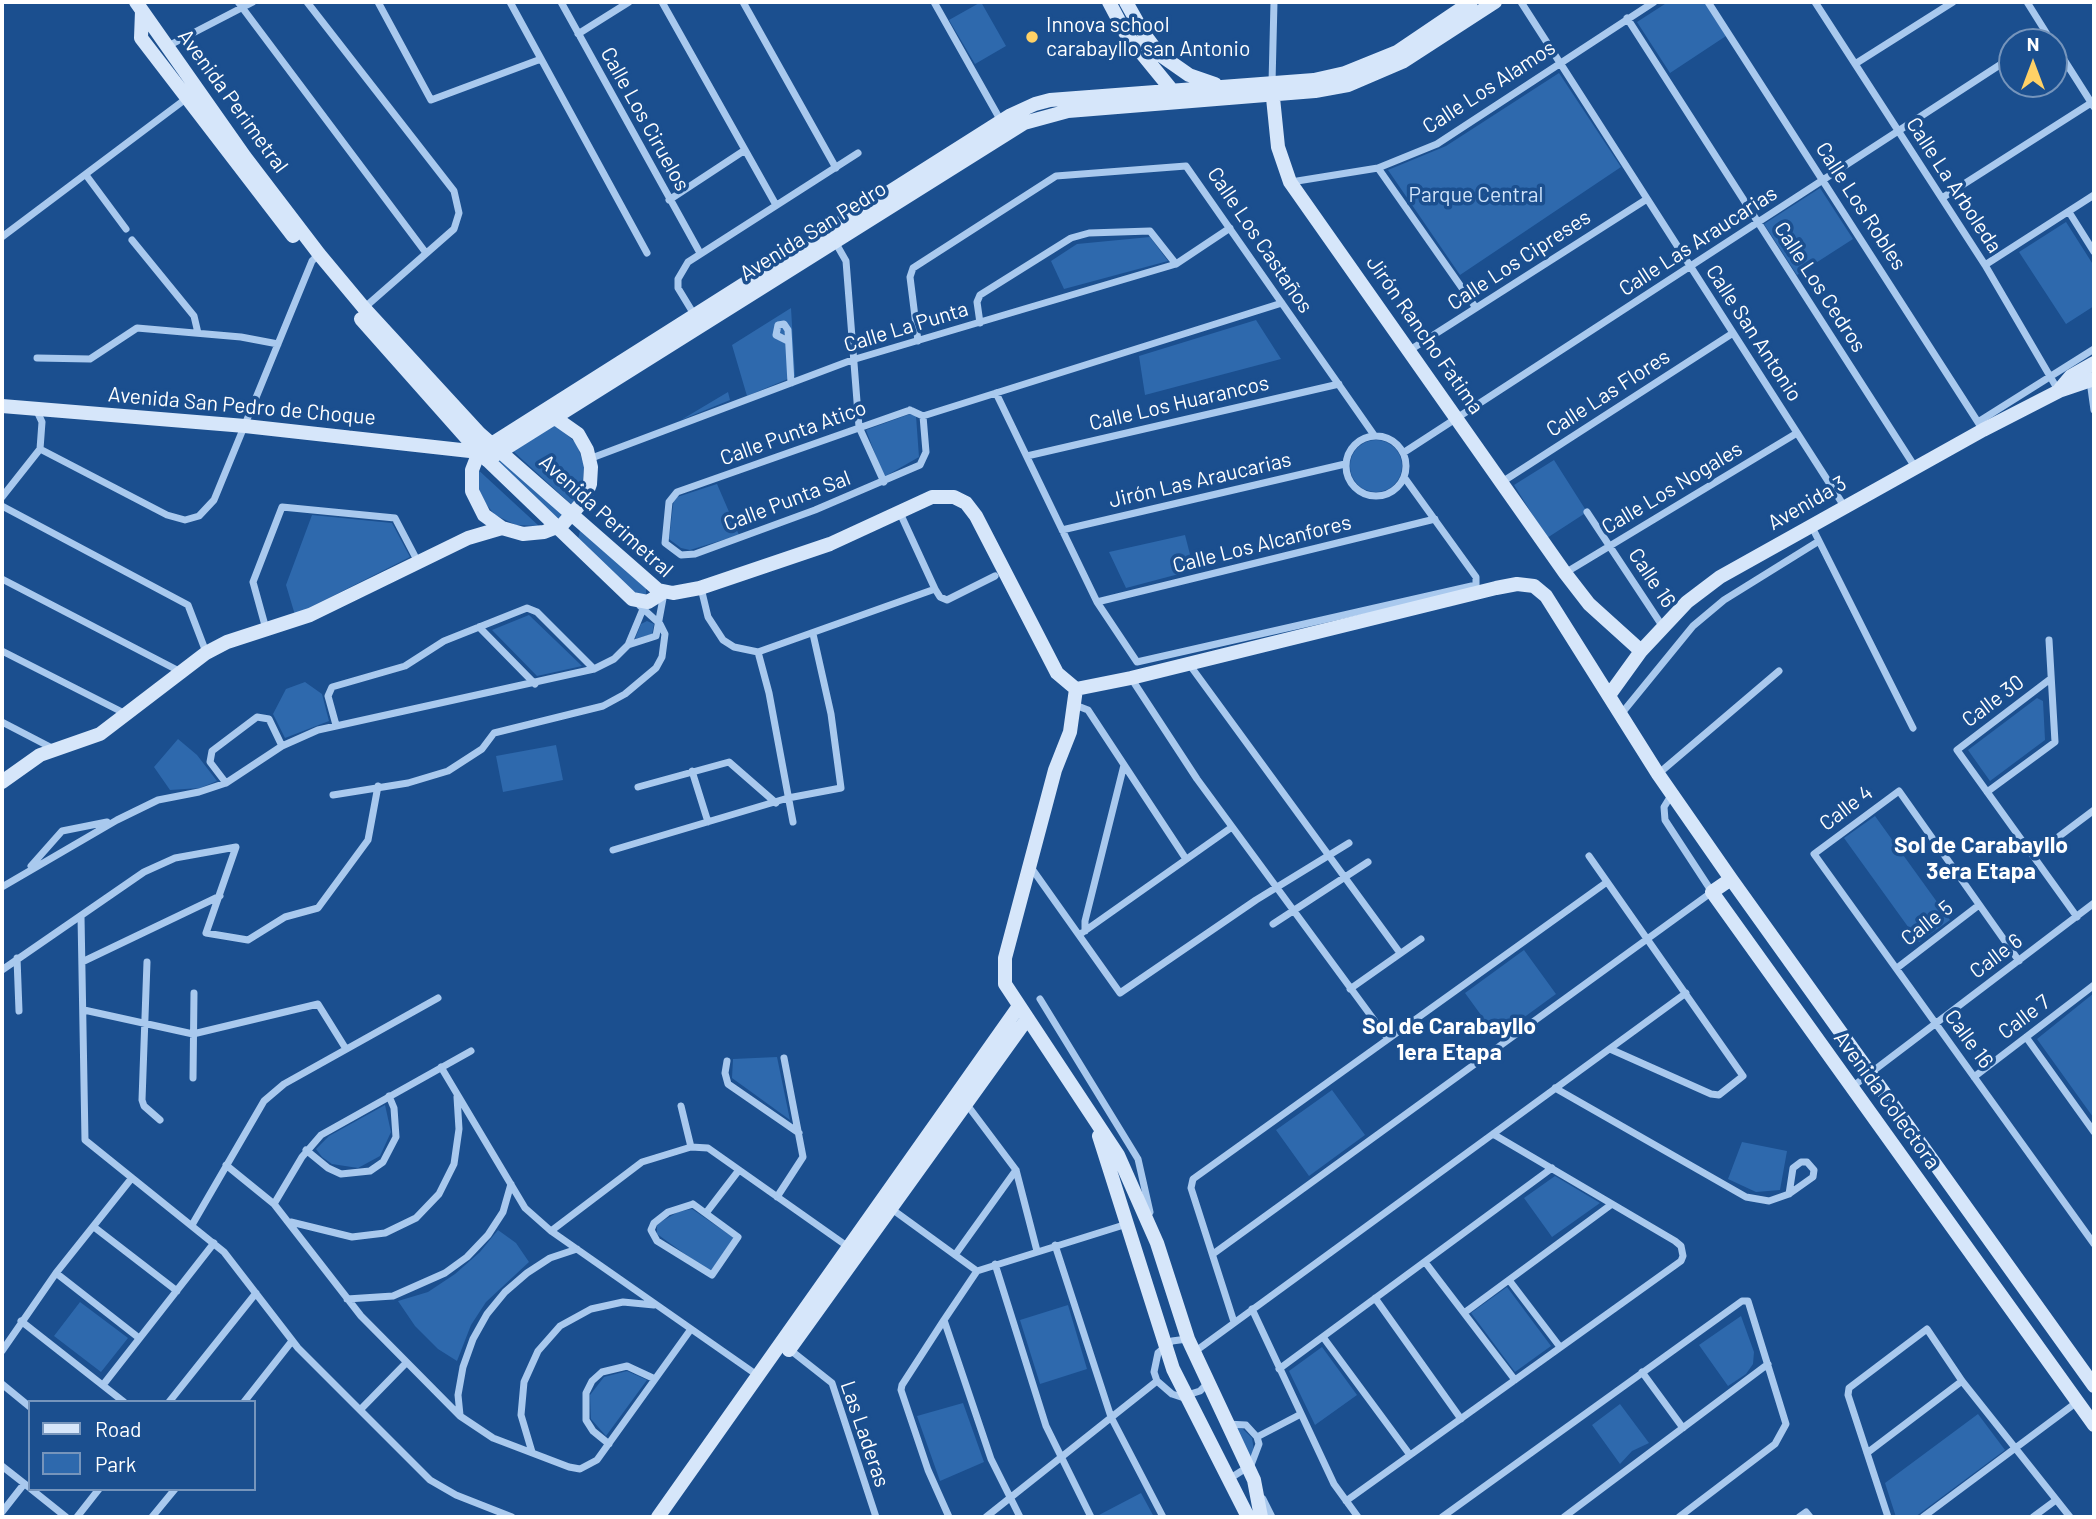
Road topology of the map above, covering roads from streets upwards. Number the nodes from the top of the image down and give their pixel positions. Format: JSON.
{"nodes":[{"id":1,"x":253,"y":2,"type":"edge"},
{"id":2,"x":307,"y":2,"type":"edge"},
{"id":3,"x":378,"y":2,"type":"edge"},
{"id":4,"x":510,"y":2,"type":"edge"},
{"id":5,"x":561,"y":2,"type":"edge"},
{"id":6,"x":629,"y":2,"type":"edge"},
{"id":7,"x":662,"y":2,"type":"edge"},
{"id":8,"x":743,"y":2,"type":"edge"},
{"id":9,"x":934,"y":2,"type":"edge"},
{"id":10,"x":1109,"y":2,"type":"edge"},
{"id":11,"x":1126,"y":2,"type":"edge"},
{"id":12,"x":1274,"y":2,"type":"edge"},
{"id":13,"x":1471,"y":2,"type":"edge"},
{"id":14,"x":1495,"y":2,"type":"edge"},
{"id":15,"x":1521,"y":2,"type":"edge"},
{"id":16,"x":1654,"y":2,"type":"edge"},
{"id":17,"x":1708,"y":2,"type":"edge"},
{"id":18,"x":1815,"y":2,"type":"edge"},
{"id":19,"x":1953,"y":2,"type":"edge"},
{"id":20,"x":2026,"y":2,"type":"edge"},
{"id":21,"x":240,"y":5,"type":"edge"},
{"id":22,"x":139,"y":6,"type":"edge"},
{"id":23,"x":1627,"y":18,"type":"junction"},
{"id":24,"x":2043,"y":28,"type":"edge"},
{"id":25,"x":578,"y":34,"type":"junction"},
{"id":26,"x":168,"y":46,"type":"junction"},
{"id":27,"x":541,"y":59,"type":"junction"},
{"id":28,"x":1559,"y":62,"type":"junction"},
{"id":29,"x":1855,"y":64,"type":"junction"},
{"id":30,"x":1998,"y":66,"type":"edge"},
{"id":31,"x":2068,"y":66,"type":"edge"},
{"id":32,"x":1227,"y":87,"type":"junction"},
{"id":33,"x":1272,"y":89,"type":"junction"},
{"id":34,"x":1172,"y":90,"type":"junction"},
{"id":35,"x":187,"y":98,"type":"junction"},
{"id":36,"x":1184,"y":102,"type":"junction"},
{"id":37,"x":2093,"y":105,"type":"edge"},
{"id":38,"x":1051,"y":107,"type":"junction"},
{"id":39,"x":1022,"y":117,"type":"junction"},
{"id":40,"x":1001,"y":121,"type":"junction"},
{"id":41,"x":1898,"y":131,"type":"junction"},
{"id":42,"x":745,"y":150,"type":"junction"},
{"id":43,"x":858,"y":153,"type":"dead end"},
{"id":44,"x":836,"y":168,"type":"junction"},
{"id":45,"x":1378,"y":168,"type":"junction"},
{"id":46,"x":86,"y":175,"type":"junction"},
{"id":47,"x":1823,"y":180,"type":"junction"},
{"id":48,"x":1290,"y":182,"type":"junction"},
{"id":49,"x":2094,"y":195,"type":"edge"},
{"id":50,"x":1941,"y":198,"type":"junction"},
{"id":51,"x":1647,"y":199,"type":"junction"},
{"id":52,"x":669,"y":200,"type":"junction"},
{"id":53,"x":776,"y":205,"type":"junction"},
{"id":54,"x":2069,"y":212,"type":"junction"},
{"id":55,"x":1758,"y":223,"type":"junction"},
{"id":56,"x":1230,"y":228,"type":"junction"},
{"id":57,"x":126,"y":229,"type":"dead end"},
{"id":58,"x":2,"y":237,"type":"edge"},
{"id":59,"x":832,"y":237,"type":"junction"},
{"id":60,"x":132,"y":240,"type":"dead end"},
{"id":61,"x":2094,"y":252,"type":"edge"},
{"id":62,"x":426,"y":253,"type":"junction"},
{"id":63,"x":647,"y":253,"type":"dead end"},
{"id":64,"x":699,"y":253,"type":"junction"},
{"id":65,"x":315,"y":258,"type":"junction"},
{"id":66,"x":1176,"y":264,"type":"junction"},
{"id":67,"x":1984,"y":265,"type":"junction"},
{"id":68,"x":1690,"y":267,"type":"junction"},
{"id":69,"x":1282,"y":303,"type":"junction"},
{"id":70,"x":364,"y":308,"type":"junction"},
{"id":71,"x":1476,"y":308,"type":"junction"},
{"id":72,"x":695,"y":316,"type":"junction"},
{"id":73,"x":980,"y":323,"type":"junction"},
{"id":74,"x":198,"y":333,"type":"junction"},
{"id":75,"x":1733,"y":333,"type":"junction"},
{"id":76,"x":788,"y":341,"type":"dead end"},
{"id":77,"x":918,"y":341,"type":"junction"},
{"id":78,"x":278,"y":344,"type":"junction"},
{"id":79,"x":2094,"y":349,"type":"edge"},
{"id":80,"x":1410,"y":350,"type":"junction"},
{"id":81,"x":37,"y":358,"type":"dead end"},
{"id":82,"x":852,"y":360,"type":"junction"},
{"id":83,"x":2094,"y":363,"type":"edge"},
{"id":84,"x":2050,"y":375,"type":"junction"},
{"id":85,"x":2092,"y":380,"type":"edge"},
{"id":86,"x":791,"y":383,"type":"junction"},
{"id":87,"x":1339,"y":384,"type":"junction"},
{"id":88,"x":2059,"y":391,"type":"junction"},
{"id":89,"x":996,"y":393,"type":"junction"},
{"id":90,"x":2,"y":406,"type":"edge"},
{"id":91,"x":36,"y":408,"type":"junction"},
{"id":92,"x":2094,"y":410,"type":"edge"},
{"id":93,"x":550,"y":415,"type":"junction"},
{"id":94,"x":923,"y":416,"type":"junction"},
{"id":95,"x":448,"y":419,"type":"junction"},
{"id":96,"x":1458,"y":419,"type":"junction"},
{"id":97,"x":245,"y":426,"type":"junction"},
{"id":98,"x":1981,"y":426,"type":"junction"},
{"id":99,"x":859,"y":427,"type":"junction"},
{"id":100,"x":1797,"y":433,"type":"junction"},
{"id":101,"x":1374,"y":435,"type":"junction"},
{"id":102,"x":433,"y":446,"type":"junction"},
{"id":103,"x":497,"y":448,"type":"junction"},
{"id":104,"x":40,"y":449,"type":"junction"},
{"id":105,"x":1403,"y":453,"type":"junction"},
{"id":106,"x":483,"y":456,"type":"junction"},
{"id":107,"x":1027,"y":456,"type":"junction"},
{"id":108,"x":589,"y":458,"type":"junction"},
{"id":109,"x":1345,"y":464,"type":"junction"},
{"id":110,"x":1915,"y":467,"type":"junction"},
{"id":111,"x":1404,"y":477,"type":"junction"},
{"id":112,"x":884,"y":481,"type":"junction"},
{"id":113,"x":1502,"y":482,"type":"junction"},
{"id":114,"x":673,"y":494,"type":"joint"},
{"id":115,"x":2,"y":498,"type":"edge"},
{"id":116,"x":2,"y":506,"type":"edge"},
{"id":117,"x":1844,"y":506,"type":"junction"},
{"id":118,"x":478,"y":507,"type":"junction"},
{"id":119,"x":1587,"y":512,"type":"dead end"},
{"id":120,"x":900,"y":513,"type":"junction"},
{"id":121,"x":574,"y":514,"type":"junction"},
{"id":122,"x":1435,"y":519,"type":"junction"},
{"id":123,"x":1811,"y":525,"type":"junction"},
{"id":124,"x":502,"y":528,"type":"junction"},
{"id":125,"x":555,"y":528,"type":"junction"},
{"id":126,"x":1062,"y":530,"type":"junction"},
{"id":127,"x":468,"y":538,"type":"junction"},
{"id":128,"x":1819,"y":541,"type":"junction"},
{"id":129,"x":1609,"y":546,"type":"junction"},
{"id":130,"x":418,"y":563,"type":"junction"},
{"id":131,"x":1564,"y":573,"type":"junction"},
{"id":132,"x":995,"y":576,"type":"dead end"},
{"id":133,"x":2,"y":579,"type":"edge"},
{"id":134,"x":700,"y":588,"type":"junction"},
{"id":135,"x":935,"y":589,"type":"junction"},
{"id":136,"x":664,"y":592,"type":"junction"},
{"id":137,"x":632,"y":599,"type":"junction"},
{"id":138,"x":1097,"y":602,"type":"junction"},
{"id":139,"x":643,"y":609,"type":"junction"},
{"id":140,"x":660,"y":624,"type":"junction"},
{"id":141,"x":479,"y":627,"type":"junction"},
{"id":142,"x":1664,"y":628,"type":"junction"},
{"id":143,"x":266,"y":629,"type":"junction"},
{"id":144,"x":813,"y":634,"type":"junction"},
{"id":145,"x":2049,"y":640,"type":"dead end"},
{"id":146,"x":628,"y":645,"type":"junction"},
{"id":147,"x":2,"y":651,"type":"edge"},
{"id":148,"x":758,"y":652,"type":"junction"},
{"id":149,"x":1641,"y":652,"type":"junction"},
{"id":150,"x":206,"y":653,"type":"junction"},
{"id":151,"x":1189,"y":664,"type":"junction"},
{"id":152,"x":594,"y":669,"type":"junction"},
{"id":153,"x":181,"y":671,"type":"junction"},
{"id":154,"x":1779,"y":671,"type":"dead end"},
{"id":155,"x":1131,"y":678,"type":"junction"},
{"id":156,"x":2049,"y":680,"type":"junction"},
{"id":157,"x":535,"y":684,"type":"junction"},
{"id":158,"x":1076,"y":689,"type":"junction"},
{"id":159,"x":1610,"y":694,"type":"junction"},
{"id":160,"x":1075,"y":705,"type":"junction"},
{"id":161,"x":1622,"y":713,"type":"junction"},
{"id":162,"x":127,"y":715,"type":"junction"},
{"id":163,"x":2,"y":722,"type":"edge"},
{"id":164,"x":336,"y":725,"type":"junction"},
{"id":165,"x":1913,"y":728,"type":"dead end"},
{"id":166,"x":282,"y":746,"type":"junction"},
{"id":167,"x":54,"y":749,"type":"junction"},
{"id":168,"x":1124,"y":765,"type":"junction"},
{"id":169,"x":692,"y":771,"type":"junction"},
{"id":170,"x":1658,"y":774,"type":"junction"},
{"id":171,"x":2,"y":782,"type":"edge"},
{"id":172,"x":226,"y":783,"type":"junction"},
{"id":173,"x":378,"y":786,"type":"junction"},
{"id":174,"x":638,"y":787,"type":"dead end"},
{"id":175,"x":1987,"y":792,"type":"junction"},
{"id":176,"x":1672,"y":794,"type":"junction"},
{"id":177,"x":333,"y":795,"type":"dead end"},
{"id":178,"x":788,"y":798,"type":"junction"},
{"id":179,"x":776,"y":803,"type":"junction"},
{"id":180,"x":2094,"y":810,"type":"edge"},
{"id":181,"x":117,"y":820,"type":"junction"},
{"id":182,"x":708,"y":822,"type":"junction"},
{"id":183,"x":793,"y":822,"type":"dead end"},
{"id":184,"x":1232,"y":827,"type":"junction"},
{"id":185,"x":1349,"y":842,"type":"dead end"},
{"id":186,"x":613,"y":850,"type":"dead end"},
{"id":187,"x":1814,"y":854,"type":"joint"},
{"id":188,"x":1327,"y":856,"type":"junction"},
{"id":189,"x":1589,"y":856,"type":"dead end"},
{"id":190,"x":2033,"y":856,"type":"junction"},
{"id":191,"x":1186,"y":859,"type":"junction"},
{"id":192,"x":1368,"y":862,"type":"dead end"},
{"id":193,"x":1030,"y":866,"type":"junction"},
{"id":194,"x":23,"y":874,"type":"junction"},
{"id":195,"x":1344,"y":878,"type":"junction"},
{"id":196,"x":1731,"y":879,"type":"junction"},
{"id":197,"x":1607,"y":882,"type":"junction"},
{"id":198,"x":2,"y":887,"type":"edge"},
{"id":199,"x":1276,"y":887,"type":"junction"},
{"id":200,"x":1712,"y":892,"type":"junction"},
{"id":201,"x":220,"y":896,"type":"junction"},
{"id":202,"x":2094,"y":903,"type":"edge"},
{"id":203,"x":1979,"y":905,"type":"junction"},
{"id":204,"x":1293,"y":911,"type":"junction"},
{"id":205,"x":81,"y":916,"type":"junction"},
{"id":206,"x":2077,"y":917,"type":"junction"},
{"id":207,"x":1273,"y":924,"type":"dead end"},
{"id":208,"x":1082,"y":933,"type":"junction"},
{"id":209,"x":1421,"y":939,"type":"dead end"},
{"id":210,"x":1648,"y":939,"type":"junction"},
{"id":211,"x":1400,"y":953,"type":"junction"},
{"id":212,"x":17,"y":958,"type":"junction"},
{"id":213,"x":2018,"y":961,"type":"junction"},
{"id":214,"x":82,"y":962,"type":"junction"},
{"id":215,"x":148,"y":962,"type":"dead end"},
{"id":216,"x":1897,"y":968,"type":"junction"},
{"id":217,"x":2,"y":970,"type":"edge"},
{"id":218,"x":2094,"y":985,"type":"edge"},
{"id":219,"x":1350,"y":989,"type":"junction"},
{"id":220,"x":194,"y":993,"type":"dead end"},
{"id":221,"x":1686,"y":993,"type":"junction"},
{"id":222,"x":438,"y":998,"type":"dead end"},
{"id":223,"x":1040,"y":999,"type":"dead end"},
{"id":224,"x":84,"y":1010,"type":"junction"},
{"id":225,"x":19,"y":1011,"type":"dead end"},
{"id":226,"x":1023,"y":1013,"type":"junction"},
{"id":227,"x":1936,"y":1023,"type":"junction"},
{"id":228,"x":145,"y":1024,"type":"junction"},
{"id":229,"x":193,"y":1034,"type":"junction"},
{"id":230,"x":2026,"y":1037,"type":"junction"},
{"id":231,"x":1388,"y":1039,"type":"junction"},
{"id":232,"x":1610,"y":1048,"type":"junction"},
{"id":233,"x":346,"y":1049,"type":"junction"},
{"id":234,"x":471,"y":1051,"type":"dead end"},
{"id":235,"x":784,"y":1058,"type":"dead end"},
{"id":236,"x":727,"y":1061,"type":"dead end"},
{"id":237,"x":441,"y":1067,"type":"junction"},
{"id":238,"x":1872,"y":1072,"type":"junction"},
{"id":239,"x":1974,"y":1077,"type":"junction"},
{"id":240,"x":193,"y":1078,"type":"dead end"},
{"id":241,"x":1852,"y":1087,"type":"junction"},
{"id":242,"x":1555,"y":1088,"type":"junction"},
{"id":243,"x":457,"y":1094,"type":"junction"},
{"id":244,"x":389,"y":1096,"type":"junction"},
{"id":245,"x":962,"y":1098,"type":"junction"},
{"id":246,"x":681,"y":1106,"type":"dead end"},
{"id":247,"x":1093,"y":1119,"type":"junction"},
{"id":248,"x":160,"y":1120,"type":"dead end"},
{"id":249,"x":2094,"y":1132,"type":"edge"},
{"id":250,"x":800,"y":1133,"type":"junction"},
{"id":251,"x":1493,"y":1134,"type":"junction"},
{"id":252,"x":691,"y":1147,"type":"junction"},
{"id":253,"x":306,"y":1150,"type":"junction"},
{"id":254,"x":226,"y":1165,"type":"junction"},
{"id":255,"x":1552,"y":1168,"type":"junction"},
{"id":256,"x":739,"y":1170,"type":"junction"},
{"id":257,"x":1016,"y":1170,"type":"junction"},
{"id":258,"x":131,"y":1178,"type":"junction"},
{"id":259,"x":511,"y":1184,"type":"junction"},
{"id":260,"x":1788,"y":1194,"type":"junction"},
{"id":261,"x":777,"y":1196,"type":"junction"},
{"id":262,"x":1612,"y":1203,"type":"junction"},
{"id":263,"x":274,"y":1204,"type":"junction"},
{"id":264,"x":885,"y":1204,"type":"junction"},
{"id":265,"x":706,"y":1213,"type":"junction"},
{"id":266,"x":290,"y":1222,"type":"junction"},
{"id":267,"x":1128,"y":1223,"type":"junction"},
{"id":268,"x":192,"y":1226,"type":"junction"},
{"id":269,"x":94,"y":1227,"type":"junction"},
{"id":270,"x":551,"y":1231,"type":"junction"},
{"id":271,"x":214,"y":1243,"type":"junction"},
{"id":272,"x":1157,"y":1243,"type":"junction"},
{"id":273,"x":2094,"y":1243,"type":"edge"},
{"id":274,"x":1055,"y":1245,"type":"junction"},
{"id":275,"x":847,"y":1246,"type":"junction"},
{"id":276,"x":577,"y":1249,"type":"junction"},
{"id":277,"x":1037,"y":1251,"type":"junction"},
{"id":278,"x":1213,"y":1254,"type":"junction"},
{"id":279,"x":955,"y":1255,"type":"junction"},
{"id":280,"x":1425,"y":1262,"type":"junction"},
{"id":281,"x":995,"y":1264,"type":"junction"},
{"id":282,"x":977,"y":1271,"type":"junction"},
{"id":283,"x":56,"y":1273,"type":"junction"},
{"id":284,"x":1509,"y":1280,"type":"junction"},
{"id":285,"x":177,"y":1291,"type":"junction"},
{"id":286,"x":256,"y":1293,"type":"junction"},
{"id":287,"x":347,"y":1298,"type":"junction"},
{"id":288,"x":1375,"y":1298,"type":"junction"},
{"id":289,"x":658,"y":1306,"type":"junction"},
{"id":290,"x":1252,"y":1309,"type":"junction"},
{"id":291,"x":1464,"y":1314,"type":"junction"},
{"id":292,"x":944,"y":1320,"type":"junction"},
{"id":293,"x":21,"y":1321,"type":"junction"},
{"id":294,"x":1234,"y":1322,"type":"junction"},
{"id":295,"x":691,"y":1329,"type":"junction"},
{"id":296,"x":1323,"y":1337,"type":"junction"},
{"id":297,"x":139,"y":1338,"type":"junction"},
{"id":298,"x":292,"y":1341,"type":"junction"},
{"id":299,"x":1166,"y":1345,"type":"junction"},
{"id":300,"x":1190,"y":1346,"type":"junction"},
{"id":301,"x":784,"y":1347,"type":"junction"},
{"id":302,"x":1560,"y":1348,"type":"junction"},
{"id":303,"x":2,"y":1350,"type":"edge"},
{"id":304,"x":406,"y":1363,"type":"junction"},
{"id":305,"x":1768,"y":1364,"type":"junction"},
{"id":306,"x":1279,"y":1369,"type":"junction"},
{"id":307,"x":1642,"y":1372,"type":"junction"},
{"id":308,"x":757,"y":1375,"type":"junction"},
{"id":309,"x":655,"y":1379,"type":"junction"},
{"id":310,"x":1515,"y":1380,"type":"junction"},
{"id":311,"x":1157,"y":1381,"type":"junction"},
{"id":312,"x":1962,"y":1381,"type":"junction"},
{"id":313,"x":2,"y":1384,"type":"edge"},
{"id":314,"x":1208,"y":1384,"type":"junction"},
{"id":315,"x":103,"y":1385,"type":"junction"},
{"id":316,"x":2094,"y":1387,"type":"edge"},
{"id":317,"x":1185,"y":1396,"type":"junction"},
{"id":318,"x":122,"y":1400,"type":"edge"},
{"id":319,"x":171,"y":1400,"type":"edge"},
{"id":320,"x":246,"y":1400,"type":"edge"},
{"id":321,"x":2077,"y":1402,"type":"junction"},
{"id":322,"x":28,"y":1405,"type":"edge"},
{"id":323,"x":360,"y":1410,"type":"junction"},
{"id":324,"x":1301,"y":1414,"type":"junction"},
{"id":325,"x":460,"y":1416,"type":"junction"},
{"id":326,"x":1111,"y":1418,"type":"junction"},
{"id":327,"x":1461,"y":1419,"type":"junction"},
{"id":328,"x":1227,"y":1424,"type":"junction"},
{"id":329,"x":2094,"y":1425,"type":"edge"},
{"id":330,"x":1683,"y":1428,"type":"junction"},
{"id":331,"x":1257,"y":1437,"type":"junction"},
{"id":332,"x":609,"y":1444,"type":"junction"},
{"id":333,"x":2015,"y":1448,"type":"junction"},
{"id":334,"x":532,"y":1452,"type":"junction"},
{"id":335,"x":1867,"y":1453,"type":"junction"},
{"id":336,"x":1410,"y":1455,"type":"junction"},
{"id":337,"x":1061,"y":1458,"type":"junction"},
{"id":338,"x":2,"y":1466,"type":"edge"},
{"id":339,"x":1251,"y":1474,"type":"junction"},
{"id":340,"x":1228,"y":1479,"type":"junction"},
{"id":341,"x":28,"y":1487,"type":"edge"},
{"id":342,"x":33,"y":1491,"type":"edge"},
{"id":343,"x":97,"y":1491,"type":"edge"},
{"id":344,"x":173,"y":1491,"type":"edge"},
{"id":345,"x":1010,"y":1498,"type":"junction"},
{"id":346,"x":2056,"y":1500,"type":"junction"},
{"id":347,"x":1346,"y":1501,"type":"junction"},
{"id":348,"x":2,"y":1512,"type":"edge"},
{"id":349,"x":66,"y":1517,"type":"edge"},
{"id":350,"x":77,"y":1517,"type":"edge"},
{"id":351,"x":152,"y":1517,"type":"edge"},
{"id":352,"x":512,"y":1517,"type":"edge"},
{"id":353,"x":657,"y":1517,"type":"edge"},
{"id":354,"x":876,"y":1517,"type":"edge"},
{"id":355,"x":949,"y":1517,"type":"edge"},
{"id":356,"x":986,"y":1517,"type":"edge"},
{"id":357,"x":1020,"y":1517,"type":"edge"},
{"id":358,"x":1091,"y":1517,"type":"edge"},
{"id":359,"x":1163,"y":1517,"type":"edge"},
{"id":360,"x":1248,"y":1517,"type":"edge"},
{"id":361,"x":1261,"y":1517,"type":"edge"},
{"id":362,"x":1272,"y":1517,"type":"edge"},
{"id":363,"x":1358,"y":1517,"type":"edge"},
{"id":364,"x":1443,"y":1517,"type":"edge"},
{"id":365,"x":1564,"y":1517,"type":"edge"},
{"id":366,"x":1679,"y":1517,"type":"edge"},
{"id":367,"x":1799,"y":1517,"type":"edge"},
{"id":368,"x":1810,"y":1517,"type":"edge"},
{"id":369,"x":1888,"y":1517,"type":"edge"},
{"id":370,"x":1923,"y":1517,"type":"edge"},
{"id":371,"x":2033,"y":1517,"type":"edge"},
{"id":372,"x":2070,"y":1517,"type":"edge"}],
"edges":[{"from":1,"to":21,"type":"street"},
{"from":2,"to":62,"type":"street"},
{"from":3,"to":27,"type":"street"},
{"from":4,"to":27,"type":"street"},
{"from":5,"to":25,"type":"street","name":"Calle Los Ciruelos"},
{"from":6,"to":25,"type":"street"},
{"from":7,"to":42,"type":"street"},
{"from":8,"to":44,"type":"street"},
{"from":9,"to":40,"type":"street"},
{"from":10,"to":34,"type":"street"},
{"from":11,"to":32,"type":"street"},
{"from":12,"to":33,"type":"street","name":"Jirón Rancho Fatima"},
{"from":13,"to":33,"type":"street"},
{"from":14,"to":33,"type":"street"},
{"from":15,"to":28,"type":"street","name":"Calle San Antonio"},
{"from":16,"to":23,"type":"street","name":"Calle Los Alamos"},
{"from":17,"to":47,"type":"street","name":"Calle Los Robles"},
{"from":18,"to":29,"type":"street","name":"Calle La Arboleda"},
{"from":19,"to":29,"type":"street"},
{"from":20,"to":24,"type":"street"},
{"from":21,"to":26,"type":"street"},
{"from":21,"to":62,"type":"street"},
{"from":22,"to":26,"type":"street","name":"Avenida Perimetral"},
{"from":22,"to":35,"type":"street","name":"Avenida Perimetral"},
{"from":23,"to":28,"type":"street","name":"Calle Los Alamos"},
{"from":23,"to":55,"type":"street","name":"Calle Los Cedros"},
{"from":25,"to":52,"type":"street","name":"Calle Los Ciruelos"},
{"from":26,"to":65,"type":"street","name":"Avenida Perimetral"},
{"from":27,"to":63,"type":"street"},
{"from":28,"to":45,"type":"street","name":"Calle Los Alamos"},
{"from":28,"to":51,"type":"street","name":"Calle San Antonio"},
{"from":29,"to":41,"type":"street","name":"Calle La Arboleda"},
{"from":30,"to":41,"type":"street","name":"Calle Las Araucarias"},
{"from":31,"to":37,"type":"street"},
{"from":32,"to":33,"type":"street","name":"Avenida San Pedro"},
{"from":32,"to":34,"type":"street","name":"Avenida San Pedro"},
{"from":33,"to":36,"type":"street","name":"Avenida San Pedro"},
{"from":33,"to":48,"type":"street","name":"Jirón Rancho Fatima"},
{"from":34,"to":36,"type":"street"},
{"from":34,"to":38,"type":"street","name":"Avenida San Pedro"},
{"from":35,"to":46,"type":"street"},
{"from":35,"to":65,"type":"street","name":"Avenida Perimetral"},
{"from":36,"to":38,"type":"street","name":"Avenida San Pedro"},
{"from":37,"to":50,"type":"street"},
{"from":38,"to":39,"type":"street","name":"Avenida San Pedro"},
{"from":39,"to":40,"type":"street","name":"Avenida San Pedro"},
{"from":39,"to":59,"type":"street","name":"Avenida San Pedro"},
{"from":40,"to":59,"type":"street","name":"Avenida San Pedro"},
{"from":41,"to":47,"type":"street","name":"Calle Las Araucarias"},
{"from":41,"to":50,"type":"street","name":"Calle La Arboleda"},
{"from":42,"to":52,"type":"street"},
{"from":42,"to":53,"type":"street"},
{"from":43,"to":44,"type":"street"},
{"from":44,"to":53,"type":"street"},
{"from":45,"to":48,"type":"street","name":"Calle Los Alamos"},
{"from":45,"to":71,"type":"street"},
{"from":46,"to":57,"type":"street"},
{"from":46,"to":58,"type":"street"},
{"from":47,"to":55,"type":"street","name":"Calle Las Araucarias"},
{"from":47,"to":98,"type":"street","name":"Calle Los Robles"},
{"from":48,"to":80,"type":"street","name":"Jirón Rancho Fatima"},
{"from":49,"to":54,"type":"street"},
{"from":50,"to":67,"type":"street","name":"Calle La Arboleda"},
{"from":51,"to":68,"type":"street","name":"Calle San Antonio"},
{"from":51,"to":71,"type":"street","name":"Calle Los Cipreses"},
{"from":52,"to":64,"type":"street","name":"Calle Los Ciruelos"},
{"from":53,"to":64,"type":"street"},
{"from":54,"to":61,"type":"street"},
{"from":54,"to":67,"type":"street"},
{"from":55,"to":68,"type":"street","name":"Calle Las Araucarias"},
{"from":55,"to":110,"type":"street","name":"Calle Los Cedros"},
{"from":56,"to":66,"type":"street","name":"Calle La Punta"},
{"from":56,"to":69,"type":"street","name":"Calle Los Castaños"},
{"from":56,"to":77,"type":"street","name":"Calle Los Castaños"},
{"from":59,"to":72,"type":"street","name":"Avenida San Pedro"},
{"from":59,"to":82,"type":"street"},
{"from":59,"to":93,"type":"street","name":"Avenida San Pedro"},
{"from":60,"to":74,"type":"street"},
{"from":62,"to":70,"type":"street"},
{"from":64,"to":72,"type":"street"},
{"from":65,"to":70,"type":"street","name":"Avenida Perimetral"},
{"from":65,"to":78,"type":"street"},
{"from":65,"to":95,"type":"street","name":"Avenida Perimetral"},
{"from":66,"to":73,"type":"street","name":"Calle La Punta"},
{"from":66,"to":73,"type":"street"},
{"from":67,"to":84,"type":"street","name":"Calle La Arboleda"},
{"from":68,"to":75,"type":"street","name":"Calle San Antonio"},
{"from":68,"to":96,"type":"street","name":"Calle Las Araucarias"},
{"from":69,"to":87,"type":"street","name":"Calle Los Castaños"},
{"from":69,"to":89,"type":"street","name":"Calle Punta Atico"},
{"from":70,"to":103,"type":"street","name":"Avenida Perimetral"},
{"from":71,"to":80,"type":"street","name":"Calle Los Cipreses"},
{"from":72,"to":93,"type":"street","name":"Avenida San Pedro"},
{"from":73,"to":77,"type":"street","name":"Calle La Punta"},
{"from":74,"to":78,"type":"street"},
{"from":74,"to":81,"type":"street"},
{"from":75,"to":100,"type":"street","name":"Calle San Antonio"},
{"from":75,"to":113,"type":"street","name":"Calle Las Flores"},
{"from":76,"to":86,"type":"street"},
{"from":77,"to":82,"type":"street","name":"Calle La Punta"},
{"from":78,"to":97,"type":"street"},
{"from":79,"to":84,"type":"street"},
{"from":80,"to":96,"type":"street","name":"Jirón Rancho Fatima"},
{"from":82,"to":86,"type":"street","name":"Calle La Punta"},
{"from":82,"to":99,"type":"street"},
{"from":83,"to":88,"type":"street","name":"Avenida 3"},
{"from":84,"to":88,"type":"street","name":"Calle La Arboleda"},
{"from":84,"to":98,"type":"street"},
{"from":85,"to":88,"type":"street","name":"Avenida 3"},
{"from":85,"to":92,"type":"street"},
{"from":86,"to":108,"type":"street","name":"Calle La Punta"},
{"from":87,"to":101,"type":"street","name":"Calle Los Castaños"},
{"from":87,"to":107,"type":"street","name":"Calle Los Huarancos"},
{"from":88,"to":98,"type":"street","name":"Avenida 3"},
{"from":89,"to":94,"type":"street","name":"Calle Punta Atico"},
{"from":89,"to":107,"type":"street"},
{"from":90,"to":91,"type":"street","name":"Avenida San Pedro de Choque"},
{"from":91,"to":97,"type":"street","name":"Avenida San Pedro de Choque"},
{"from":91,"to":104,"type":"street"},
{"from":93,"to":103,"type":"street","name":"Avenida San Pedro"},
{"from":93,"to":108,"type":"street"},
{"from":94,"to":99,"type":"street","name":"Calle Punta Atico"},
{"from":94,"to":112,"type":"street","name":"Calle Punta Sal"},
{"from":95,"to":102,"type":"street"},
{"from":95,"to":106,"type":"street","name":"Avenida Perimetral"},
{"from":96,"to":105,"type":"street","name":"Calle Las Araucarias"},
{"from":96,"to":113,"type":"street","name":"Jirón Rancho Fatima"},
{"from":97,"to":102,"type":"street","name":"Avenida San Pedro de Choque"},
{"from":97,"to":104,"type":"street"},
{"from":98,"to":110,"type":"street","name":"Avenida 3"},
{"from":99,"to":112,"type":"street"},
{"from":99,"to":114,"type":"street","name":"Calle Punta Atico"},
{"from":100,"to":117,"type":"street","name":"Calle San Antonio"},
{"from":100,"to":129,"type":"street","name":"Calle Los Nogales"},
{"from":101,"to":105,"type":"street"},
{"from":101,"to":109,"type":"street"},
{"from":102,"to":106,"type":"street","name":"Avenida San Pedro de Choque"},
{"from":103,"to":106,"type":"street","name":"Avenida San Pedro"},
{"from":103,"to":121,"type":"street","name":"Avenida Perimetral"},
{"from":104,"to":115,"type":"street"},
{"from":105,"to":111,"type":"street"},
{"from":106,"to":118,"type":"street"},
{"from":106,"to":125,"type":"street","name":"Avenida Perimetral"},
{"from":107,"to":126,"type":"street"},
{"from":108,"to":121,"type":"street"},
{"from":109,"to":111,"type":"street"},
{"from":109,"to":126,"type":"street","name":"Jirón Las Araucarias"},
{"from":110,"to":117,"type":"street","name":"Avenida 3"},
{"from":111,"to":122,"type":"street"},
{"from":112,"to":114,"type":"street","name":"Calle Punta Sal"},
{"from":113,"to":131,"type":"street","name":"Jirón Rancho Fatima"},
{"from":116,"to":150,"type":"street"},
{"from":117,"to":123,"type":"street","name":"Avenida 3"},
{"from":118,"to":124,"type":"street"},
{"from":118,"to":127,"type":"street"},
{"from":119,"to":129,"type":"street","name":"Calle 16"},
{"from":120,"to":134,"type":"street"},
{"from":120,"to":135,"type":"street"},
{"from":120,"to":158,"type":"street"},
{"from":121,"to":125,"type":"street"},
{"from":121,"to":136,"type":"street","name":"Avenida Perimetral"},
{"from":122,"to":138,"type":"street","name":"Calle Los Alcanfores"},
{"from":122,"to":138,"type":"street"},
{"from":123,"to":128,"type":"street"},
{"from":123,"to":142,"type":"street","name":"Avenida 3"},
{"from":124,"to":125,"type":"street"},
{"from":124,"to":127,"type":"street"},
{"from":125,"to":137,"type":"street","name":"Avenida Perimetral"},
{"from":126,"to":138,"type":"street"},
{"from":127,"to":130,"type":"street"},
{"from":128,"to":161,"type":"street"},
{"from":128,"to":165,"type":"street"},
{"from":129,"to":131,"type":"street","name":"Calle Los Nogales"},
{"from":129,"to":142,"type":"street","name":"Calle 16"},
{"from":130,"to":143,"type":"street"},
{"from":130,"to":143,"type":"street"},
{"from":131,"to":149,"type":"street","name":"Jirón Rancho Fatima"},
{"from":132,"to":135,"type":"street"},
{"from":133,"to":153,"type":"street"},
{"from":134,"to":136,"type":"street"},
{"from":134,"to":148,"type":"street"},
{"from":135,"to":144,"type":"street"},
{"from":136,"to":137,"type":"street","name":"Avenida Perimetral"},
{"from":136,"to":140,"type":"street"},
{"from":137,"to":139,"type":"street"},
{"from":139,"to":140,"type":"street"},
{"from":139,"to":146,"type":"street"},
{"from":140,"to":146,"type":"street"},
{"from":140,"to":173,"type":"street"},
{"from":141,"to":152,"type":"street"},
{"from":141,"to":157,"type":"street"},
{"from":141,"to":164,"type":"street"},
{"from":142,"to":149,"type":"street","name":"Avenida 3"},
{"from":143,"to":150,"type":"street"},
{"from":144,"to":148,"type":"street"},
{"from":144,"to":178,"type":"street"},
{"from":145,"to":156,"type":"street"},
{"from":146,"to":152,"type":"street"},
{"from":147,"to":162,"type":"street"},
{"from":148,"to":178,"type":"street"},
{"from":149,"to":159,"type":"street","name":"Avenida 3"},
{"from":150,"to":153,"type":"street"},
{"from":151,"to":155,"type":"street","name":"Avenida Colectora"},
{"from":151,"to":159,"type":"street","name":"Avenida Colectora"},
{"from":151,"to":188,"type":"street"},
{"from":152,"to":157,"type":"street"},
{"from":153,"to":162,"type":"street"},
{"from":154,"to":170,"type":"street"},
{"from":155,"to":158,"type":"street","name":"Avenida Colectora"},
{"from":155,"to":184,"type":"street"},
{"from":156,"to":175,"type":"street"},
{"from":156,"to":175,"type":"street","name":"Calle 30"},
{"from":157,"to":164,"type":"street"},
{"from":158,"to":160,"type":"street"},
{"from":159,"to":161,"type":"street","name":"Avenida Colectora"},
{"from":160,"to":168,"type":"street"},
{"from":160,"to":193,"type":"street"},
{"from":161,"to":170,"type":"street","name":"Avenida Colectora"},
{"from":162,"to":167,"type":"street"},
{"from":163,"to":167,"type":"street"},
{"from":164,"to":166,"type":"street"},
{"from":166,"to":172,"type":"street"},
{"from":166,"to":172,"type":"street"},
{"from":167,"to":171,"type":"street"},
{"from":168,"to":191,"type":"street"},
{"from":168,"to":208,"type":"street"},
{"from":169,"to":174,"type":"street"},
{"from":169,"to":179,"type":"street"},
{"from":169,"to":182,"type":"street"},
{"from":170,"to":176,"type":"street","name":"Avenida Colectora"},
{"from":172,"to":181,"type":"street"},
{"from":173,"to":177,"type":"street"},
{"from":173,"to":201,"type":"street"},
{"from":175,"to":190,"type":"street"},
{"from":176,"to":196,"type":"street","name":"Avenida Colectora"},
{"from":176,"to":200,"type":"street","name":"Avenida Colectora"},
{"from":178,"to":179,"type":"street"},
{"from":178,"to":183,"type":"street"},
{"from":179,"to":182,"type":"street"},
{"from":180,"to":190,"type":"street"},
{"from":181,"to":194,"type":"street"},
{"from":181,"to":194,"type":"street"},
{"from":182,"to":186,"type":"street"},
{"from":184,"to":191,"type":"street"},
{"from":184,"to":199,"type":"street"},
{"from":185,"to":188,"type":"street"},
{"from":187,"to":203,"type":"street","name":"Calle 4"},
{"from":187,"to":216,"type":"street","name":"Calle 16"},
{"from":188,"to":195,"type":"street"},
{"from":188,"to":199,"type":"street"},
{"from":189,"to":197,"type":"street"},
{"from":190,"to":206,"type":"street"},
{"from":191,"to":208,"type":"street"},
{"from":192,"to":195,"type":"street"},
{"from":193,"to":208,"type":"street"},
{"from":193,"to":226,"type":"street"},
{"from":194,"to":198,"type":"street"},
{"from":195,"to":204,"type":"street"},
{"from":195,"to":211,"type":"street"},
{"from":196,"to":200,"type":"street"},
{"from":196,"to":238,"type":"street","name":"Avenida Colectora"},
{"from":197,"to":210,"type":"street"},
{"from":197,"to":231,"type":"street"},
{"from":199,"to":204,"type":"street"},
{"from":199,"to":208,"type":"street"},
{"from":200,"to":210,"type":"street"},
{"from":200,"to":241,"type":"street","name":"Avenida Colectora"},
{"from":201,"to":205,"type":"street"},
{"from":201,"to":214,"type":"street"},
{"from":202,"to":206,"type":"street","name":"Calle 6"},
{"from":203,"to":213,"type":"street"},
{"from":203,"to":216,"type":"street","name":"Calle 5"},
{"from":204,"to":207,"type":"street"},
{"from":204,"to":219,"type":"street"},
{"from":205,"to":212,"type":"street"},
{"from":205,"to":214,"type":"street"},
{"from":206,"to":213,"type":"street","name":"Calle 6"},
{"from":209,"to":211,"type":"street"},
{"from":210,"to":221,"type":"street"},
{"from":210,"to":278,"type":"street"},
{"from":211,"to":219,"type":"street"},
{"from":212,"to":217,"type":"street"},
{"from":212,"to":225,"type":"street"},
{"from":213,"to":227,"type":"street","name":"Calle 6"},
{"from":214,"to":224,"type":"street"},
{"from":215,"to":228,"type":"street"},
{"from":216,"to":227,"type":"street","name":"Calle 16"},
{"from":218,"to":230,"type":"street","name":"Calle 7"},
{"from":219,"to":231,"type":"street"},
{"from":220,"to":229,"type":"street"},
{"from":221,"to":232,"type":"street"},
{"from":221,"to":232,"type":"street"},
{"from":222,"to":233,"type":"street"},
{"from":223,"to":272,"type":"street"},
{"from":224,"to":228,"type":"street"},
{"from":224,"to":258,"type":"street"},
{"from":226,"to":245,"type":"street"},
{"from":226,"to":247,"type":"street"},
{"from":227,"to":238,"type":"street","name":"Calle 6"},
{"from":227,"to":239,"type":"street","name":"Calle 16"},
{"from":228,"to":229,"type":"street"},
{"from":228,"to":248,"type":"street"},
{"from":229,"to":233,"type":"street"},
{"from":229,"to":240,"type":"street"},
{"from":230,"to":239,"type":"street","name":"Calle 7"},
{"from":230,"to":249,"type":"street"},
{"from":231,"to":278,"type":"street"},
{"from":232,"to":242,"type":"street"},
{"from":233,"to":254,"type":"street"},
{"from":234,"to":237,"type":"street"},
{"from":235,"to":250,"type":"street"},
{"from":236,"to":250,"type":"street"},
{"from":237,"to":243,"type":"street"},
{"from":237,"to":244,"type":"street"},
{"from":238,"to":241,"type":"street","name":"Calle 6"},
{"from":238,"to":316,"type":"street","name":"Avenida Colectora"},
{"from":239,"to":273,"type":"street","name":"Calle 16"},
{"from":241,"to":321,"type":"street","name":"Avenida Colectora"},
{"from":242,"to":251,"type":"street"},
{"from":242,"to":260,"type":"street"},
{"from":243,"to":259,"type":"street"},
{"from":243,"to":266,"type":"street"},
{"from":244,"to":253,"type":"street"},
{"from":244,"to":253,"type":"street"},
{"from":245,"to":257,"type":"street"},
{"from":245,"to":264,"type":"street"},
{"from":246,"to":252,"type":"street"},
{"from":247,"to":267,"type":"street"},
{"from":247,"to":272,"type":"street"},
{"from":250,"to":261,"type":"street"},
{"from":251,"to":255,"type":"street"},
{"from":251,"to":290,"type":"street"},
{"from":252,"to":256,"type":"street"},
{"from":252,"to":270,"type":"street"},
{"from":253,"to":263,"type":"street"},
{"from":254,"to":263,"type":"street"},
{"from":254,"to":268,"type":"street"},
{"from":255,"to":262,"type":"street"},
{"from":255,"to":280,"type":"street"},
{"from":256,"to":261,"type":"street"},
{"from":256,"to":265,"type":"street"},
{"from":257,"to":277,"type":"street"},
{"from":257,"to":279,"type":"street"},
{"from":258,"to":268,"type":"street"},
{"from":258,"to":269,"type":"street"},
{"from":259,"to":270,"type":"street"},
{"from":259,"to":287,"type":"street"},
{"from":260,"to":260,"type":"street"},
{"from":261,"to":275,"type":"street"},
{"from":262,"to":284,"type":"street"},
{"from":262,"to":302,"type":"street"},
{"from":263,"to":266,"type":"street"},
{"from":264,"to":275,"type":"street"},
{"from":264,"to":279,"type":"street"},
{"from":264,"to":301,"type":"street"},
{"from":265,"to":265,"type":"street"},
{"from":266,"to":287,"type":"street"},
{"from":267,"to":274,"type":"street"},
{"from":267,"to":299,"type":"street"},
{"from":268,"to":271,"type":"street"},
{"from":269,"to":283,"type":"street"},
{"from":269,"to":285,"type":"street"},
{"from":270,"to":276,"type":"street"},
{"from":271,"to":285,"type":"street"},
{"from":271,"to":286,"type":"street"},
{"from":272,"to":300,"type":"street"},
{"from":274,"to":277,"type":"street"},
{"from":274,"to":326,"type":"street"},
{"from":275,"to":301,"type":"street"},
{"from":276,"to":289,"type":"street"},
{"from":276,"to":325,"type":"street"},
{"from":277,"to":281,"type":"street"},
{"from":278,"to":294,"type":"street"},
{"from":279,"to":282,"type":"street"},
{"from":280,"to":288,"type":"street"},
{"from":280,"to":291,"type":"street"},
{"from":281,"to":282,"type":"street"},
{"from":281,"to":337,"type":"street"},
{"from":282,"to":292,"type":"street"},
{"from":283,"to":293,"type":"street"},
{"from":283,"to":297,"type":"street"},
{"from":284,"to":291,"type":"street"},
{"from":284,"to":302,"type":"street"},
{"from":285,"to":297,"type":"street"},
{"from":286,"to":298,"type":"street"},
{"from":286,"to":319,"type":"street"},
{"from":287,"to":304,"type":"street"},
{"from":288,"to":296,"type":"street"},
{"from":288,"to":327,"type":"street"},
{"from":289,"to":295,"type":"street"},
{"from":289,"to":334,"type":"street"},
{"from":290,"to":294,"type":"street"},
{"from":290,"to":306,"type":"street"},
{"from":291,"to":310,"type":"street"},
{"from":292,"to":345,"type":"street"},
{"from":292,"to":355,"type":"street"},
{"from":293,"to":303,"type":"street"},
{"from":293,"to":315,"type":"street"},
{"from":294,"to":300,"type":"street"},
{"from":295,"to":308,"type":"street"},
{"from":295,"to":309,"type":"street"},
{"from":296,"to":306,"type":"street"},
{"from":296,"to":336,"type":"street"},
{"from":297,"to":315,"type":"street"},
{"from":298,"to":320,"type":"street"},
{"from":298,"to":323,"type":"street"},
{"from":299,"to":300,"type":"street"},
{"from":299,"to":311,"type":"street"},
{"from":299,"to":317,"type":"street"},
{"from":300,"to":314,"type":"street"},
{"from":301,"to":308,"type":"street"},
{"from":301,"to":354,"type":"street","name":"Las Laderas"},
{"from":302,"to":310,"type":"street"},
{"from":304,"to":323,"type":"street"},
{"from":304,"to":325,"type":"street"},
{"from":305,"to":307,"type":"street"},
{"from":305,"to":330,"type":"street"},
{"from":305,"to":366,"type":"street"},
{"from":306,"to":324,"type":"street"},
{"from":307,"to":330,"type":"street"},
{"from":307,"to":364,"type":"street"},
{"from":308,"to":353,"type":"street"},
{"from":309,"to":332,"type":"street"},
{"from":309,"to":332,"type":"street"},
{"from":310,"to":327,"type":"street"},
{"from":311,"to":317,"type":"street"},
{"from":311,"to":326,"type":"street"},
{"from":312,"to":333,"type":"street"},
{"from":312,"to":335,"type":"street"},
{"from":312,"to":335,"type":"street"},
{"from":313,"to":322,"type":"street"},
{"from":314,"to":317,"type":"street"},
{"from":314,"to":328,"type":"street"},
{"from":315,"to":318,"type":"street"},
{"from":317,"to":340,"type":"street"},
{"from":321,"to":329,"type":"street","name":"Avenida Colectora"},
{"from":321,"to":333,"type":"street"},
{"from":323,"to":352,"type":"street"},
{"from":324,"to":331,"type":"street"},
{"from":324,"to":347,"type":"street"},
{"from":325,"to":334,"type":"street"},
{"from":326,"to":337,"type":"street"},
{"from":326,"to":359,"type":"street"},
{"from":327,"to":336,"type":"street"},
{"from":328,"to":331,"type":"street"},
{"from":328,"to":339,"type":"street"},
{"from":330,"to":365,"type":"street"},
{"from":331,"to":339,"type":"street"},
{"from":332,"to":334,"type":"street"},
{"from":333,"to":346,"type":"street"},
{"from":333,"to":370,"type":"street"},
{"from":335,"to":369,"type":"street"},
{"from":336,"to":347,"type":"street"},
{"from":337,"to":345,"type":"street"},
{"from":337,"to":358,"type":"street"},
{"from":338,"to":341,"type":"street"},
{"from":339,"to":340,"type":"street"},
{"from":339,"to":361,"type":"street"},
{"from":339,"to":362,"type":"street"},
{"from":340,"to":360,"type":"street"},
{"from":341,"to":348,"type":"street"},
{"from":342,"to":349,"type":"street"},
{"from":343,"to":350,"type":"street"},
{"from":344,"to":351,"type":"street"},
{"from":345,"to":356,"type":"street"},
{"from":345,"to":357,"type":"street"},
{"from":346,"to":371,"type":"street"},
{"from":346,"to":372,"type":"street"},
{"from":347,"to":363,"type":"street"},
{"from":367,"to":368,"type":"street"}]}
